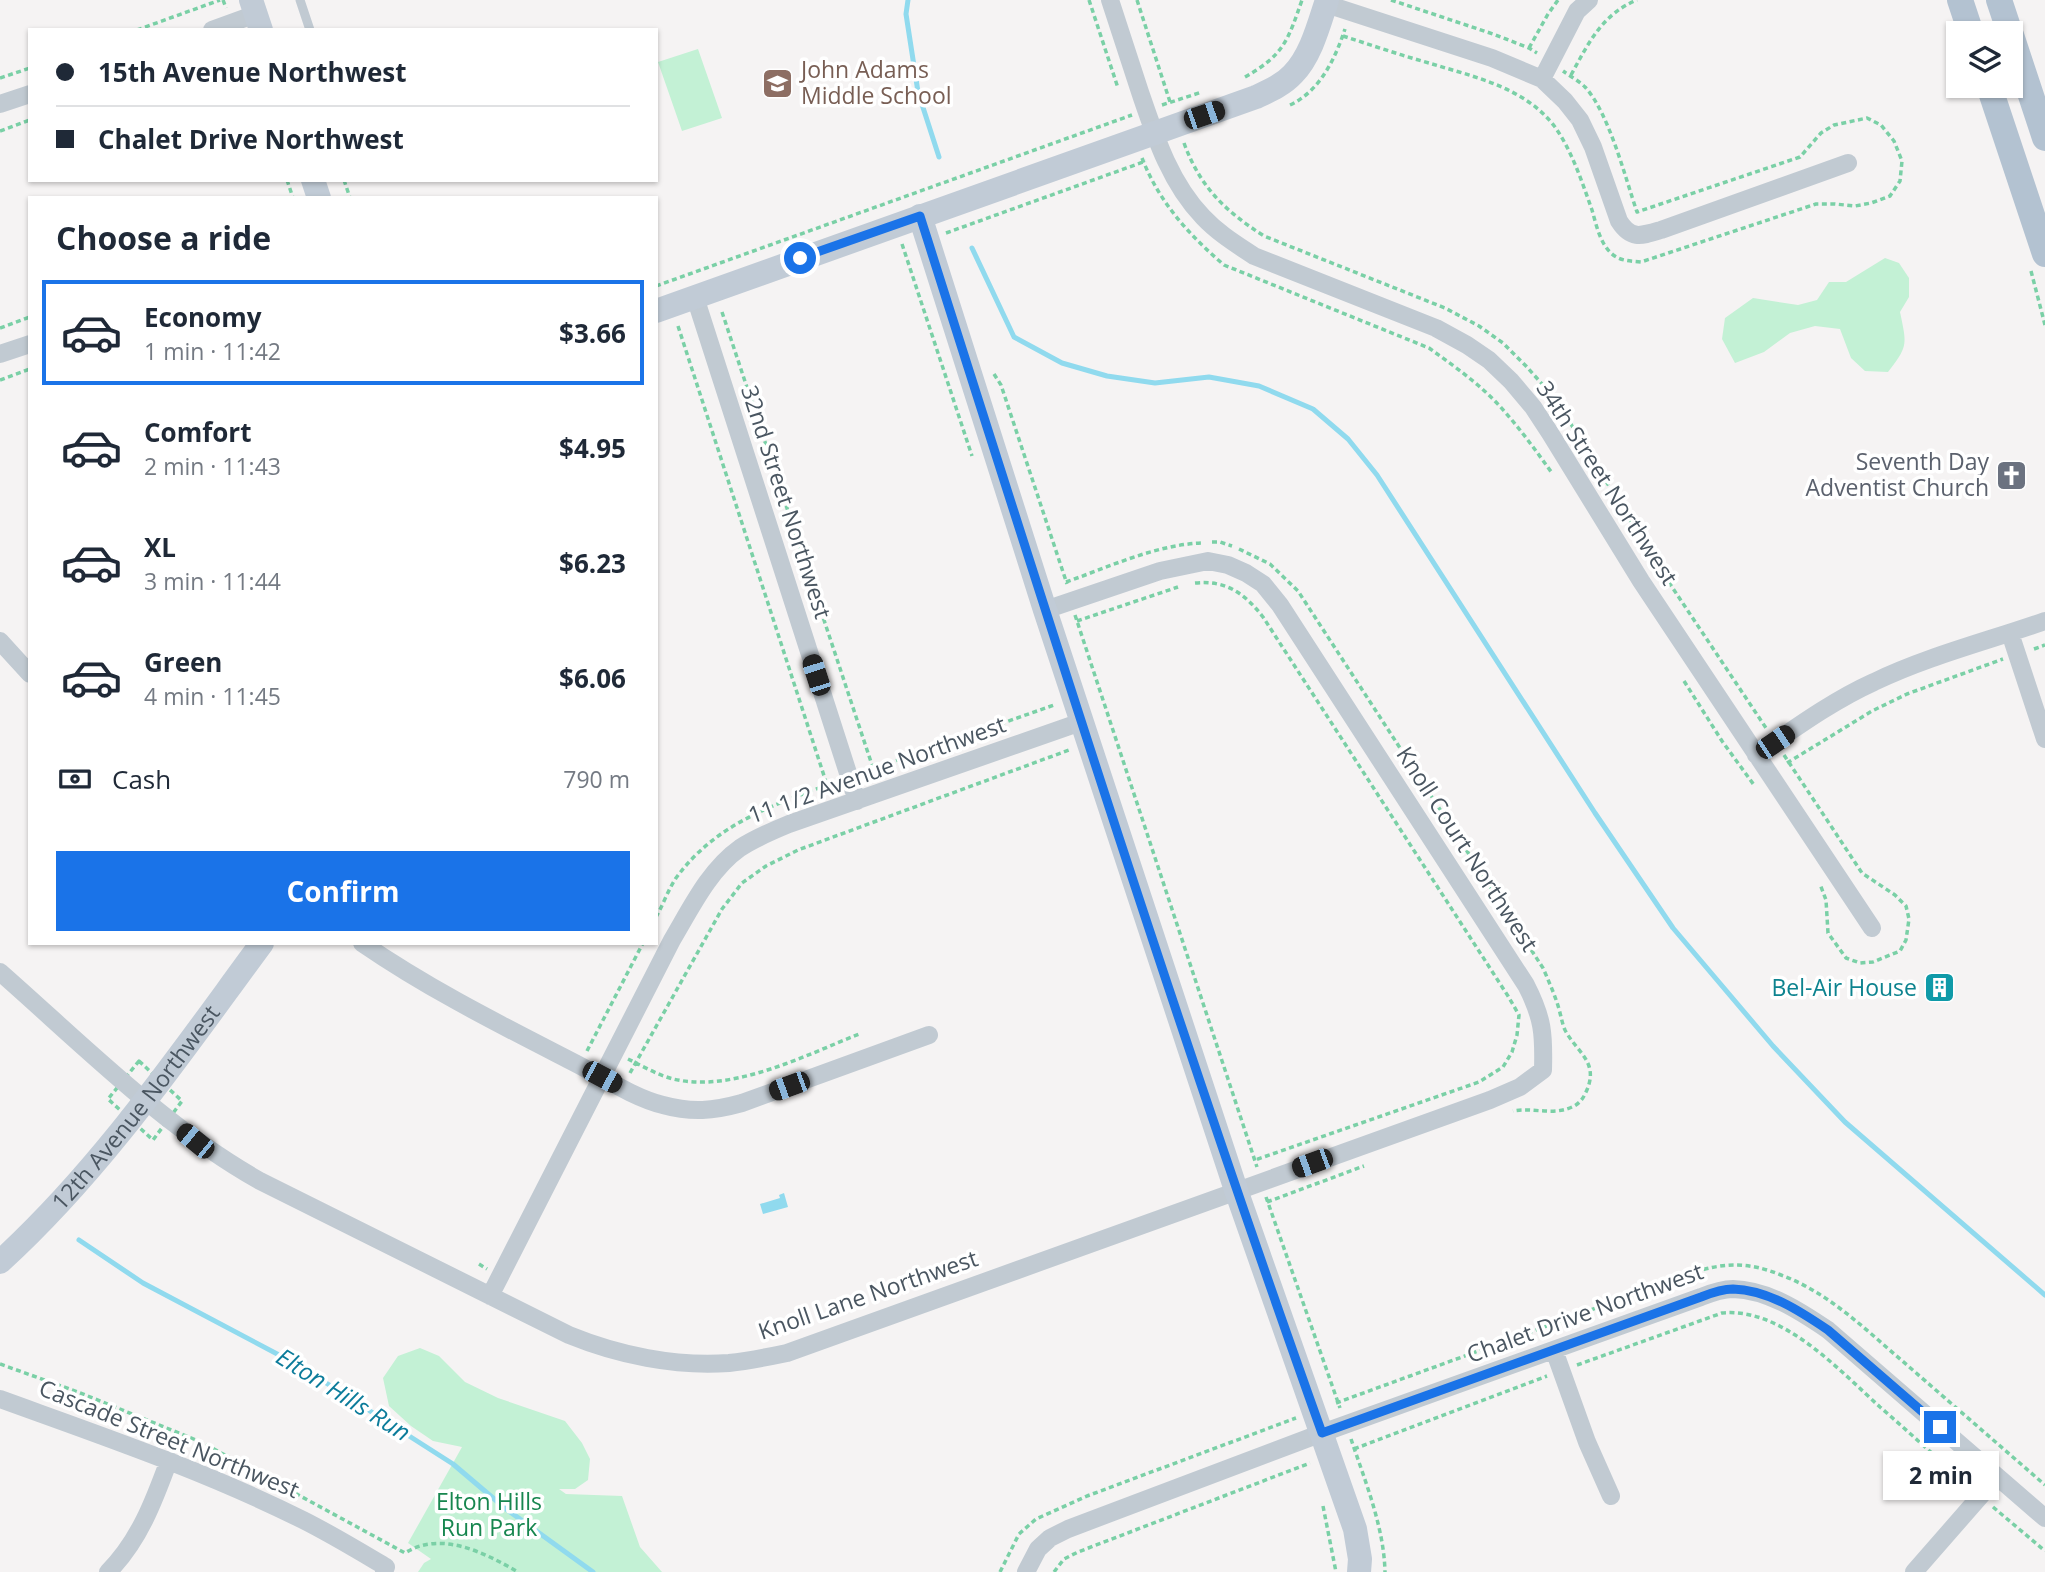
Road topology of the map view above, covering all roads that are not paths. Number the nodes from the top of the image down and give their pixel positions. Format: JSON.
{"nodes":[{"id":1,"x":300,"y":0,"type":"edge"},
{"id":2,"x":1110,"y":0,"type":"edge"},
{"id":3,"x":1589,"y":0,"type":"edge"},
{"id":4,"x":1960,"y":0,"type":"edge"},
{"id":5,"x":1999,"y":0,"type":"edge"},
{"id":6,"x":1319,"y":1,"type":"edge"},
{"id":7,"x":256,"y":15,"type":"edge"},
{"id":8,"x":1968,"y":21,"type":"edge"},
{"id":9,"x":2006,"y":21,"type":"edge"},
{"id":10,"x":218,"y":28,"type":"edge"},
{"id":11,"x":309,"y":28,"type":"edge"},
{"id":12,"x":2023,"y":73,"type":"edge"},
{"id":13,"x":1542,"y":79,"type":"junction"},
{"id":14,"x":28,"y":95,"type":"edge"},
{"id":15,"x":1993,"y":98,"type":"edge"},
{"id":16,"x":0,"y":104,"type":"edge"},
{"id":17,"x":1154,"y":133,"type":"junction"},
{"id":18,"x":2045,"y":138,"type":"edge"},
{"id":19,"x":1848,"y":163,"type":"dead end"},
{"id":20,"x":920,"y":216,"type":"junction"},
{"id":21,"x":2045,"y":254,"type":"edge"},
{"id":22,"x":695,"y":297,"type":"junction"},
{"id":23,"x":658,"y":310,"type":"edge"},
{"id":24,"x":28,"y":345,"type":"edge"},
{"id":25,"x":0,"y":354,"type":"edge"},
{"id":26,"x":1045,"y":610,"type":"junction"},
{"id":27,"x":2045,"y":621,"type":"edge"},
{"id":28,"x":2010,"y":633,"type":"junction"},
{"id":29,"x":0,"y":641,"type":"edge"},
{"id":30,"x":28,"y":672,"type":"edge"},
{"id":31,"x":1081,"y":722,"type":"junction"},
{"id":32,"x":2045,"y":739,"type":"edge"},
{"id":33,"x":1756,"y":755,"type":"junction"},
{"id":34,"x":858,"y":801,"type":"junction"},
{"id":35,"x":1872,"y":928,"type":"dead end"},
{"id":36,"x":261,"y":945,"type":"edge"},
{"id":37,"x":365,"y":945,"type":"edge"},
{"id":38,"x":0,"y":972,"type":"edge"},
{"id":39,"x":929,"y":1035,"type":"dead end"},
{"id":40,"x":602,"y":1077,"type":"junction"},
{"id":41,"x":146,"y":1100,"type":"junction"},
{"id":42,"x":1236,"y":1190,"type":"junction"},
{"id":43,"x":0,"y":1262,"type":"edge"},
{"id":44,"x":489,"y":1296,"type":"junction"},
{"id":45,"x":1554,"y":1350,"type":"junction"},
{"id":46,"x":0,"y":1399,"type":"edge"},
{"id":47,"x":1322,"y":1433,"type":"junction"},
{"id":48,"x":169,"y":1460,"type":"junction"},
{"id":49,"x":1997,"y":1476,"type":"junction"},
{"id":50,"x":1611,"y":1496,"type":"dead end"},
{"id":51,"x":2045,"y":1518,"type":"edge"},
{"id":52,"x":108,"y":1572,"type":"edge"},
{"id":53,"x":384,"y":1572,"type":"edge"},
{"id":54,"x":1026,"y":1572,"type":"edge"},
{"id":55,"x":1359,"y":1572,"type":"edge"},
{"id":56,"x":1914,"y":1572,"type":"edge"}],
"edges":[{"from":1,"to":11,"type":"lane"},
{"from":2,"to":17,"type":"street","name":"34th Street Northwest"},
{"from":3,"to":13,"type":"street"},
{"from":4,"to":8,"type":"main road"},
{"from":5,"to":9,"type":"main road"},
{"from":6,"to":13,"type":"street"},
{"from":6,"to":17,"type":"street"},
{"from":7,"to":10,"type":"street"},
{"from":12,"to":18,"type":"main road"},
{"from":13,"to":19,"type":"street"},
{"from":14,"to":16,"type":"street"},
{"from":15,"to":21,"type":"main road"},
{"from":17,"to":20,"type":"street"},
{"from":17,"to":33,"type":"street","name":"34th Street Northwest"},
{"from":20,"to":22,"type":"street"},
{"from":20,"to":26,"type":"street"},
{"from":22,"to":23,"type":"street"},
{"from":22,"to":34,"type":"street","name":"32nd Street Northwest"},
{"from":24,"to":25,"type":"street"},
{"from":26,"to":31,"type":"street"},
{"from":26,"to":42,"type":"street","name":"Knoll Court Northwest"},
{"from":27,"to":28,"type":"street"},
{"from":28,"to":32,"type":"street"},
{"from":28,"to":33,"type":"street"},
{"from":29,"to":30,"type":"street"},
{"from":31,"to":34,"type":"street","name":"11 1/2 Avenue Northwest"},
{"from":31,"to":42,"type":"street"},
{"from":33,"to":35,"type":"street","name":"34th Street Northwest"},
{"from":34,"to":40,"type":"street","name":"11 1/2 Avenue Northwest"},
{"from":36,"to":41,"type":"street","name":"12th Avenue Northwest"},
{"from":37,"to":40,"type":"street"},
{"from":38,"to":41,"type":"street","name":"Knoll Lane Northwest"},
{"from":39,"to":40,"type":"street"},
{"from":40,"to":44,"type":"street","name":"11 1/2 Avenue Northwest"},
{"from":41,"to":43,"type":"street","name":"12th Avenue Northwest"},
{"from":41,"to":44,"type":"street","name":"Knoll Lane Northwest"},
{"from":42,"to":44,"type":"street","name":"Knoll Lane Northwest"},
{"from":42,"to":47,"type":"street"},
{"from":45,"to":47,"type":"street","name":"Chalet Drive Northwest"},
{"from":45,"to":49,"type":"street","name":"Chalet Drive Northwest"},
{"from":45,"to":50,"type":"street"},
{"from":46,"to":48,"type":"street","name":"Cascade Street Northwest"},
{"from":47,"to":54,"type":"street","name":"Chalet Drive Northwest"},
{"from":47,"to":55,"type":"street"},
{"from":48,"to":52,"type":"street"},
{"from":48,"to":53,"type":"street","name":"Cascade Street Northwest"},
{"from":49,"to":51,"type":"street","name":"Chalet Drive Northwest"},
{"from":49,"to":56,"type":"street"}]}
